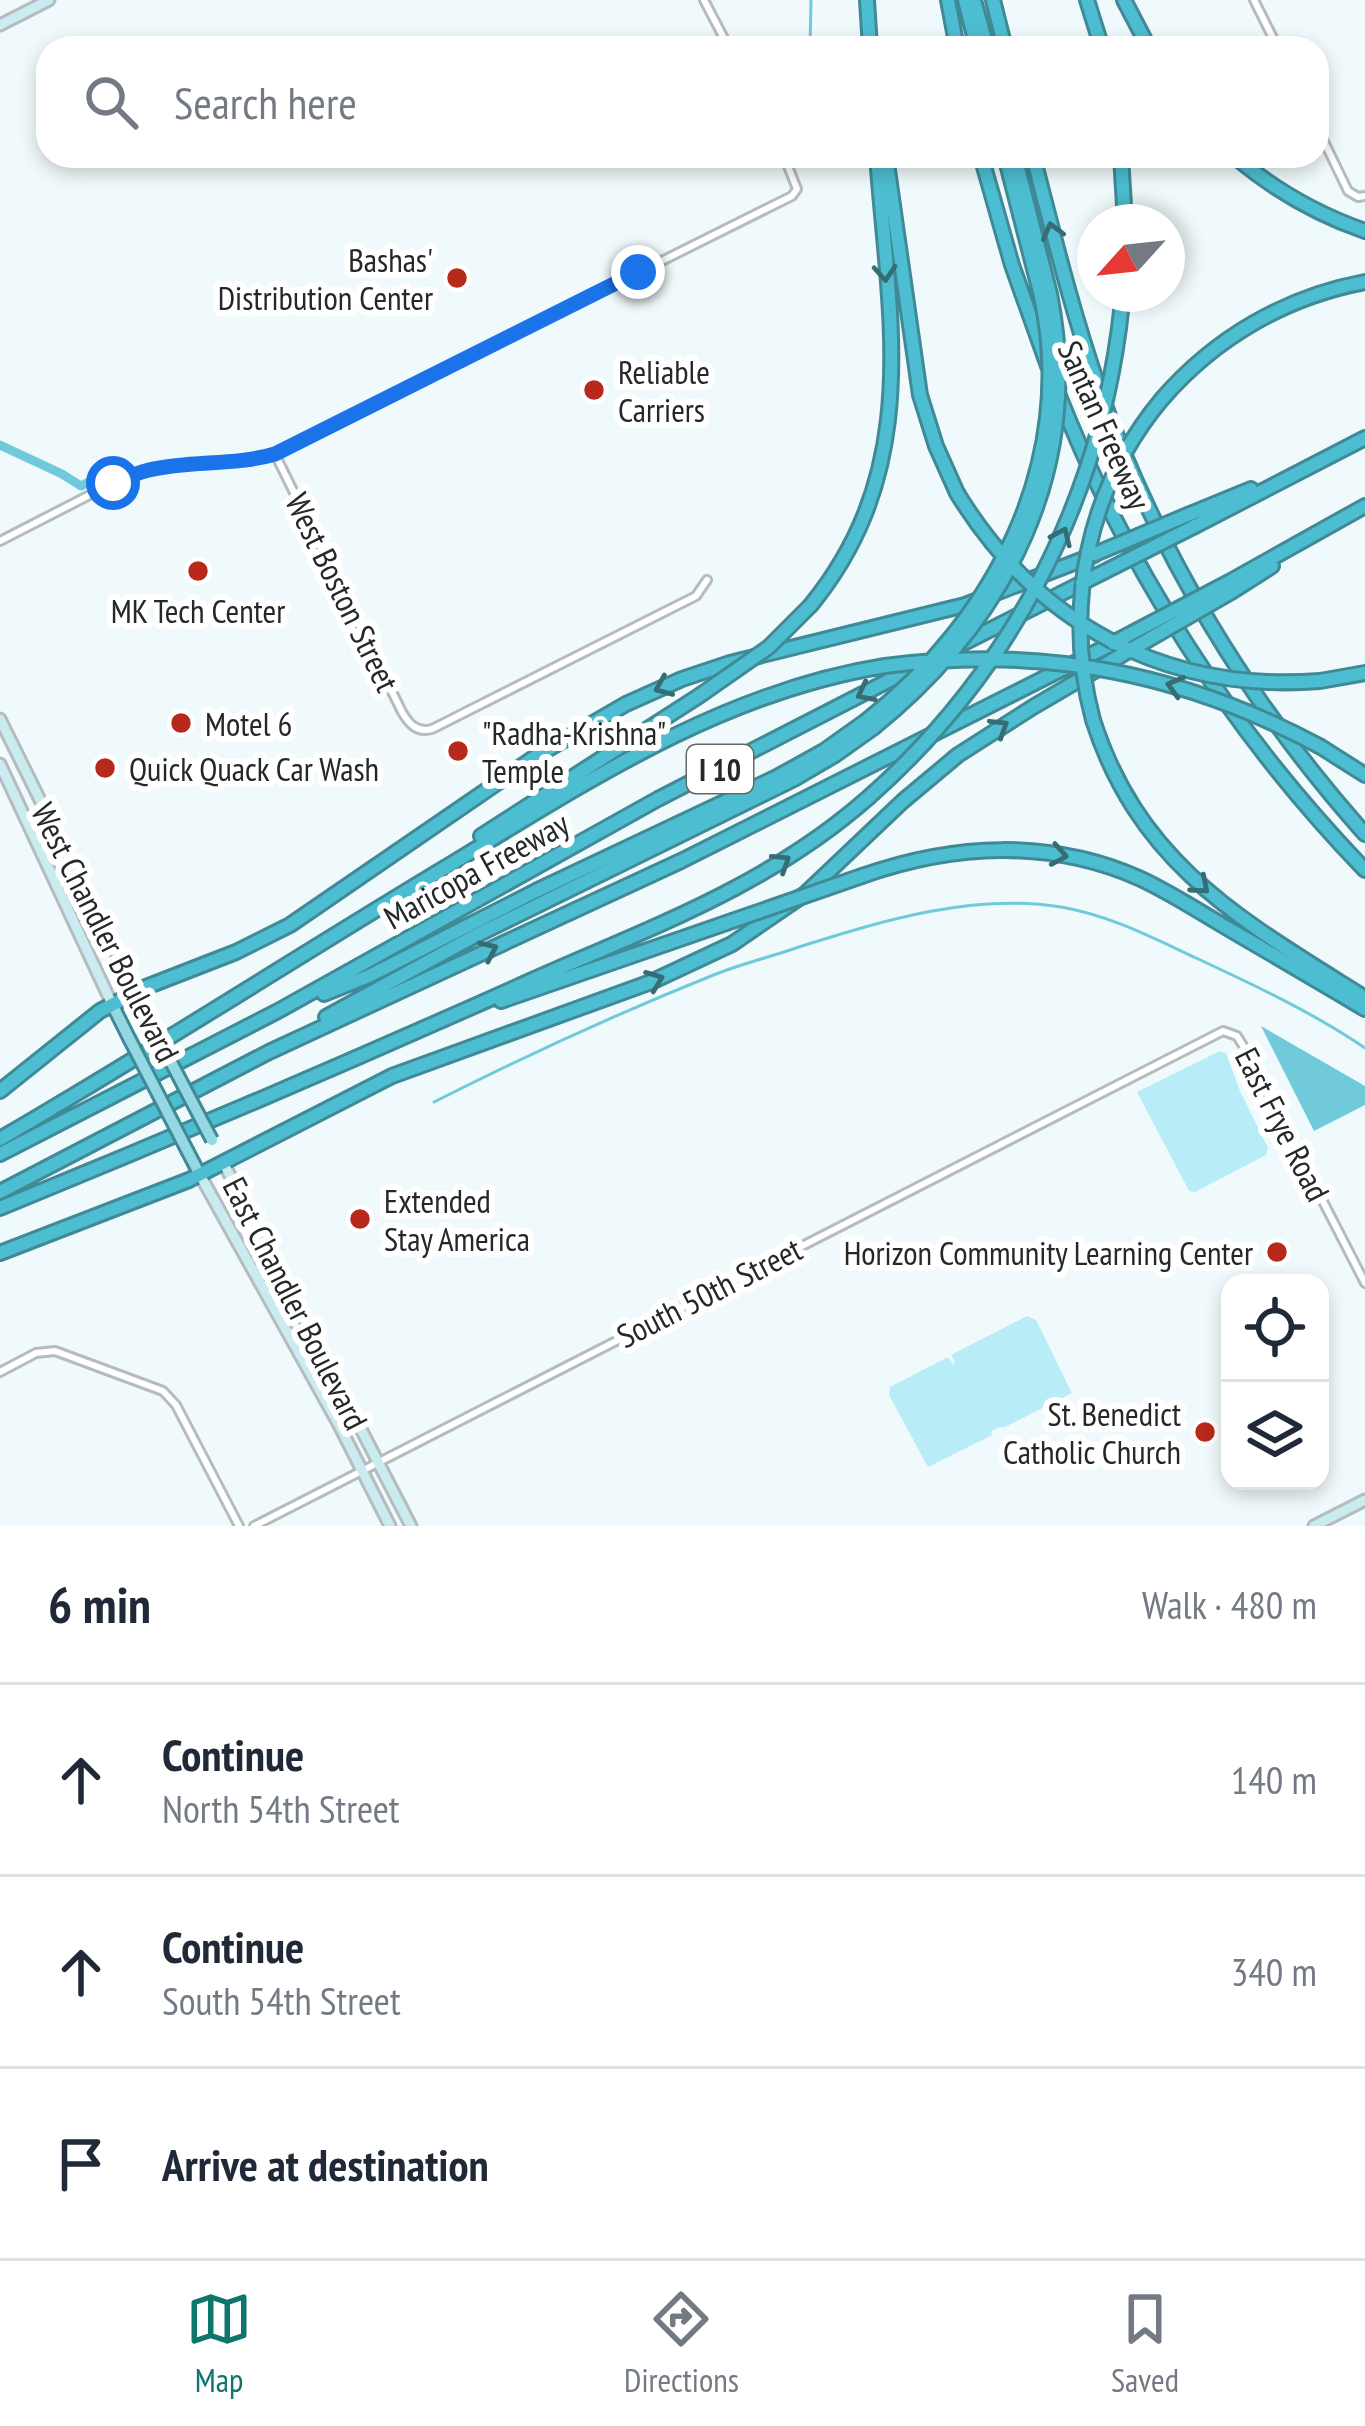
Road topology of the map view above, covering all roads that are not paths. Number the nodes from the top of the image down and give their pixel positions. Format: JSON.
{"nodes":[{"id":1,"x":49,"y":0,"type":"edge"},
{"id":2,"x":704,"y":0,"type":"edge"},
{"id":3,"x":867,"y":0,"type":"edge"},
{"id":4,"x":948,"y":0,"type":"edge"},
{"id":5,"x":965,"y":0,"type":"edge"},
{"id":6,"x":974,"y":0,"type":"edge"},
{"id":7,"x":992,"y":0,"type":"edge"},
{"id":8,"x":1088,"y":0,"type":"edge"},
{"id":9,"x":1124,"y":0,"type":"edge"},
{"id":10,"x":1254,"y":0,"type":"edge"},
{"id":11,"x":0,"y":25,"type":"edge"},
{"id":12,"x":722,"y":36,"type":"edge"},
{"id":13,"x":869,"y":36,"type":"edge"},
{"id":14,"x":955,"y":36,"type":"edge"},
{"id":15,"x":974,"y":36,"type":"edge"},
{"id":16,"x":984,"y":36,"type":"edge"},
{"id":17,"x":1002,"y":36,"type":"edge"},
{"id":18,"x":1098,"y":36,"type":"edge"},
{"id":19,"x":1143,"y":36,"type":"edge"},
{"id":20,"x":1272,"y":36,"type":"edge"},
{"id":21,"x":1329,"y":152,"type":"edge"},
{"id":22,"x":789,"y":168,"type":"edge"},
{"id":23,"x":883,"y":168,"type":"edge"},
{"id":24,"x":884,"y":168,"type":"edge"},
{"id":25,"x":984,"y":168,"type":"edge"},
{"id":26,"x":1009,"y":168,"type":"edge"},
{"id":27,"x":1018,"y":168,"type":"edge"},
{"id":28,"x":1036,"y":168,"type":"edge"},
{"id":29,"x":1122,"y":168,"type":"edge"},
{"id":30,"x":1249,"y":168,"type":"edge"},
{"id":31,"x":1361,"y":197,"type":"edge"},
{"id":32,"x":1124,"y":204,"type":"edge"},
{"id":33,"x":1365,"y":231,"type":"edge"},
{"id":34,"x":1365,"y":281,"type":"edge"},
{"id":35,"x":1046,"y":295,"type":"junction"},
{"id":36,"x":1121,"y":312,"type":"edge"},
{"id":37,"x":1365,"y":438,"type":"edge"},
{"id":38,"x":275,"y":454,"type":"junction"},
{"id":39,"x":1365,"y":506,"type":"edge"},
{"id":40,"x":1192,"y":520,"type":"junction"},
{"id":41,"x":0,"y":541,"type":"edge"},
{"id":42,"x":707,"y":580,"type":"dead end"},
{"id":43,"x":1116,"y":650,"type":"junction"},
{"id":44,"x":1365,"y":674,"type":"edge"},
{"id":45,"x":0,"y":719,"type":"edge"},
{"id":46,"x":0,"y":764,"type":"edge"},
{"id":47,"x":1365,"y":775,"type":"edge"},
{"id":48,"x":1365,"y":834,"type":"edge"},
{"id":49,"x":1365,"y":870,"type":"edge"},
{"id":50,"x":392,"y":899,"type":"junction"},
{"id":51,"x":121,"y":964,"type":"joint"},
{"id":52,"x":135,"y":992,"type":"junction"},
{"id":53,"x":1365,"y":998,"type":"edge"},
{"id":54,"x":112,"y":1004,"type":"junction"},
{"id":55,"x":1365,"y":1009,"type":"edge"},
{"id":56,"x":278,"y":1011,"type":"junction"},
{"id":57,"x":448,"y":1019,"type":"junction"},
{"id":58,"x":1230,"y":1032,"type":"joint"},
{"id":59,"x":268,"y":1052,"type":"junction"},
{"id":60,"x":181,"y":1081,"type":"joint"},
{"id":61,"x":0,"y":1090,"type":"edge"},
{"id":62,"x":158,"y":1094,"type":"joint"},
{"id":63,"x":0,"y":1138,"type":"edge"},
{"id":64,"x":0,"y":1154,"type":"edge"},
{"id":65,"x":224,"y":1164,"type":"junction"},
{"id":66,"x":200,"y":1175,"type":"junction"},
{"id":67,"x":0,"y":1192,"type":"edge"},
{"id":68,"x":0,"y":1208,"type":"edge"},
{"id":69,"x":0,"y":1253,"type":"edge"},
{"id":70,"x":1365,"y":1283,"type":"edge"},
{"id":71,"x":0,"y":1372,"type":"edge"},
{"id":72,"x":378,"y":1461,"type":"junction"},
{"id":73,"x":361,"y":1470,"type":"junction"},
{"id":74,"x":1365,"y":1500,"type":"edge"},
{"id":75,"x":239,"y":1526,"type":"edge"},
{"id":76,"x":254,"y":1526,"type":"edge"},
{"id":77,"x":390,"y":1526,"type":"edge"},
{"id":78,"x":411,"y":1526,"type":"edge"},
{"id":79,"x":1314,"y":1526,"type":"edge"}],
"edges":[{"from":1,"to":11,"type":"main road"},
{"from":2,"to":12,"type":"street"},
{"from":3,"to":13,"type":"highway"},
{"from":4,"to":14,"type":"highway"},
{"from":5,"to":15,"type":"highway"},
{"from":6,"to":16,"type":"highway"},
{"from":7,"to":17,"type":"highway"},
{"from":8,"to":18,"type":"highway"},
{"from":9,"to":19,"type":"highway"},
{"from":10,"to":20,"type":"street"},
{"from":21,"to":31,"type":"street"},
{"from":22,"to":38,"type":"street"},
{"from":23,"to":50,"type":"highway","one_way":true,"bridge":true},
{"from":24,"to":44,"type":"highway","bridge":true},
{"from":25,"to":49,"type":"highway","name":"Santan Freeway"},
{"from":26,"to":35,"type":"highway"},
{"from":27,"to":35,"type":"highway"},
{"from":48,"to":28,"type":"highway","name":"Santan Freeway","one_way":true},
{"from":29,"to":32,"type":"highway"},
{"from":30,"to":33,"type":"highway"},
{"from":34,"to":53,"type":"highway","one_way":true,"bridge":true},
{"from":35,"to":56,"type":"highway","bridge":true},
{"from":35,"to":59,"type":"highway","bridge":true},
{"from":57,"to":36,"type":"highway","one_way":true,"bridge":true},
{"from":37,"to":40,"type":"highway"},
{"from":38,"to":41,"type":"street"},
{"from":38,"to":42,"type":"street","name":"West Boston Street"},
{"from":39,"to":43,"type":"highway","number":"I 10","bridge":true},
{"from":40,"to":52,"type":"highway","one_way":true,"bridge":true},
{"from":40,"to":56,"type":"highway","name":"Maricopa Freeway","number":"I 10","one_way":true,"bridge":true},
{"from":59,"to":43,"type":"highway","number":"I 10","one_way":true},
{"from":65,"to":43,"type":"highway","one_way":true},
{"from":45,"to":51,"type":"main road","name":"West Chandler Boulevard"},
{"from":46,"to":54,"type":"main road","name":"West Chandler Boulevard"},
{"from":47,"to":50,"type":"highway","one_way":true,"bridge":true},
{"from":50,"to":63,"type":"highway"},
{"from":51,"to":52,"type":"main road","name":"West Chandler Boulevard"},
{"from":52,"to":54,"type":"highway"},
{"from":52,"to":60,"type":"main road","name":"West Chandler Boulevard","bridge":true},
{"from":54,"to":61,"type":"highway"},
{"from":54,"to":62,"type":"main road","name":"West Chandler Boulevard","bridge":true},
{"from":57,"to":55,"type":"highway","one_way":true,"bridge":true},
{"from":56,"to":64,"type":"highway","name":"Maricopa Freeway","number":"I 10"},
{"from":57,"to":68,"type":"highway"},
{"from":58,"to":70,"type":"street","name":"East Frye Road"},
{"from":58,"to":72,"type":"street","name":"South 50th Street"},
{"from":59,"to":67,"type":"highway","number":"I 10"},
{"from":60,"to":65,"type":"main road","name":"East Chandler Boulevard","bridge":true},
{"from":62,"to":66,"type":"main road","name":"East Chandler Boulevard","bridge":true},
{"from":65,"to":66,"type":"highway"},
{"from":65,"to":72,"type":"main road","name":"East Chandler Boulevard"},
{"from":66,"to":69,"type":"highway"},
{"from":66,"to":73,"type":"main road","name":"East Chandler Boulevard"},
{"from":71,"to":75,"type":"street"},
{"from":72,"to":73,"type":"street","name":"South 50th Street"},
{"from":72,"to":78,"type":"main road","name":"East Chandler Boulevard"},
{"from":73,"to":76,"type":"street","name":"South 50th Street"},
{"from":73,"to":77,"type":"main road","name":"East Chandler Boulevard"},
{"from":74,"to":79,"type":"main road"}]}
